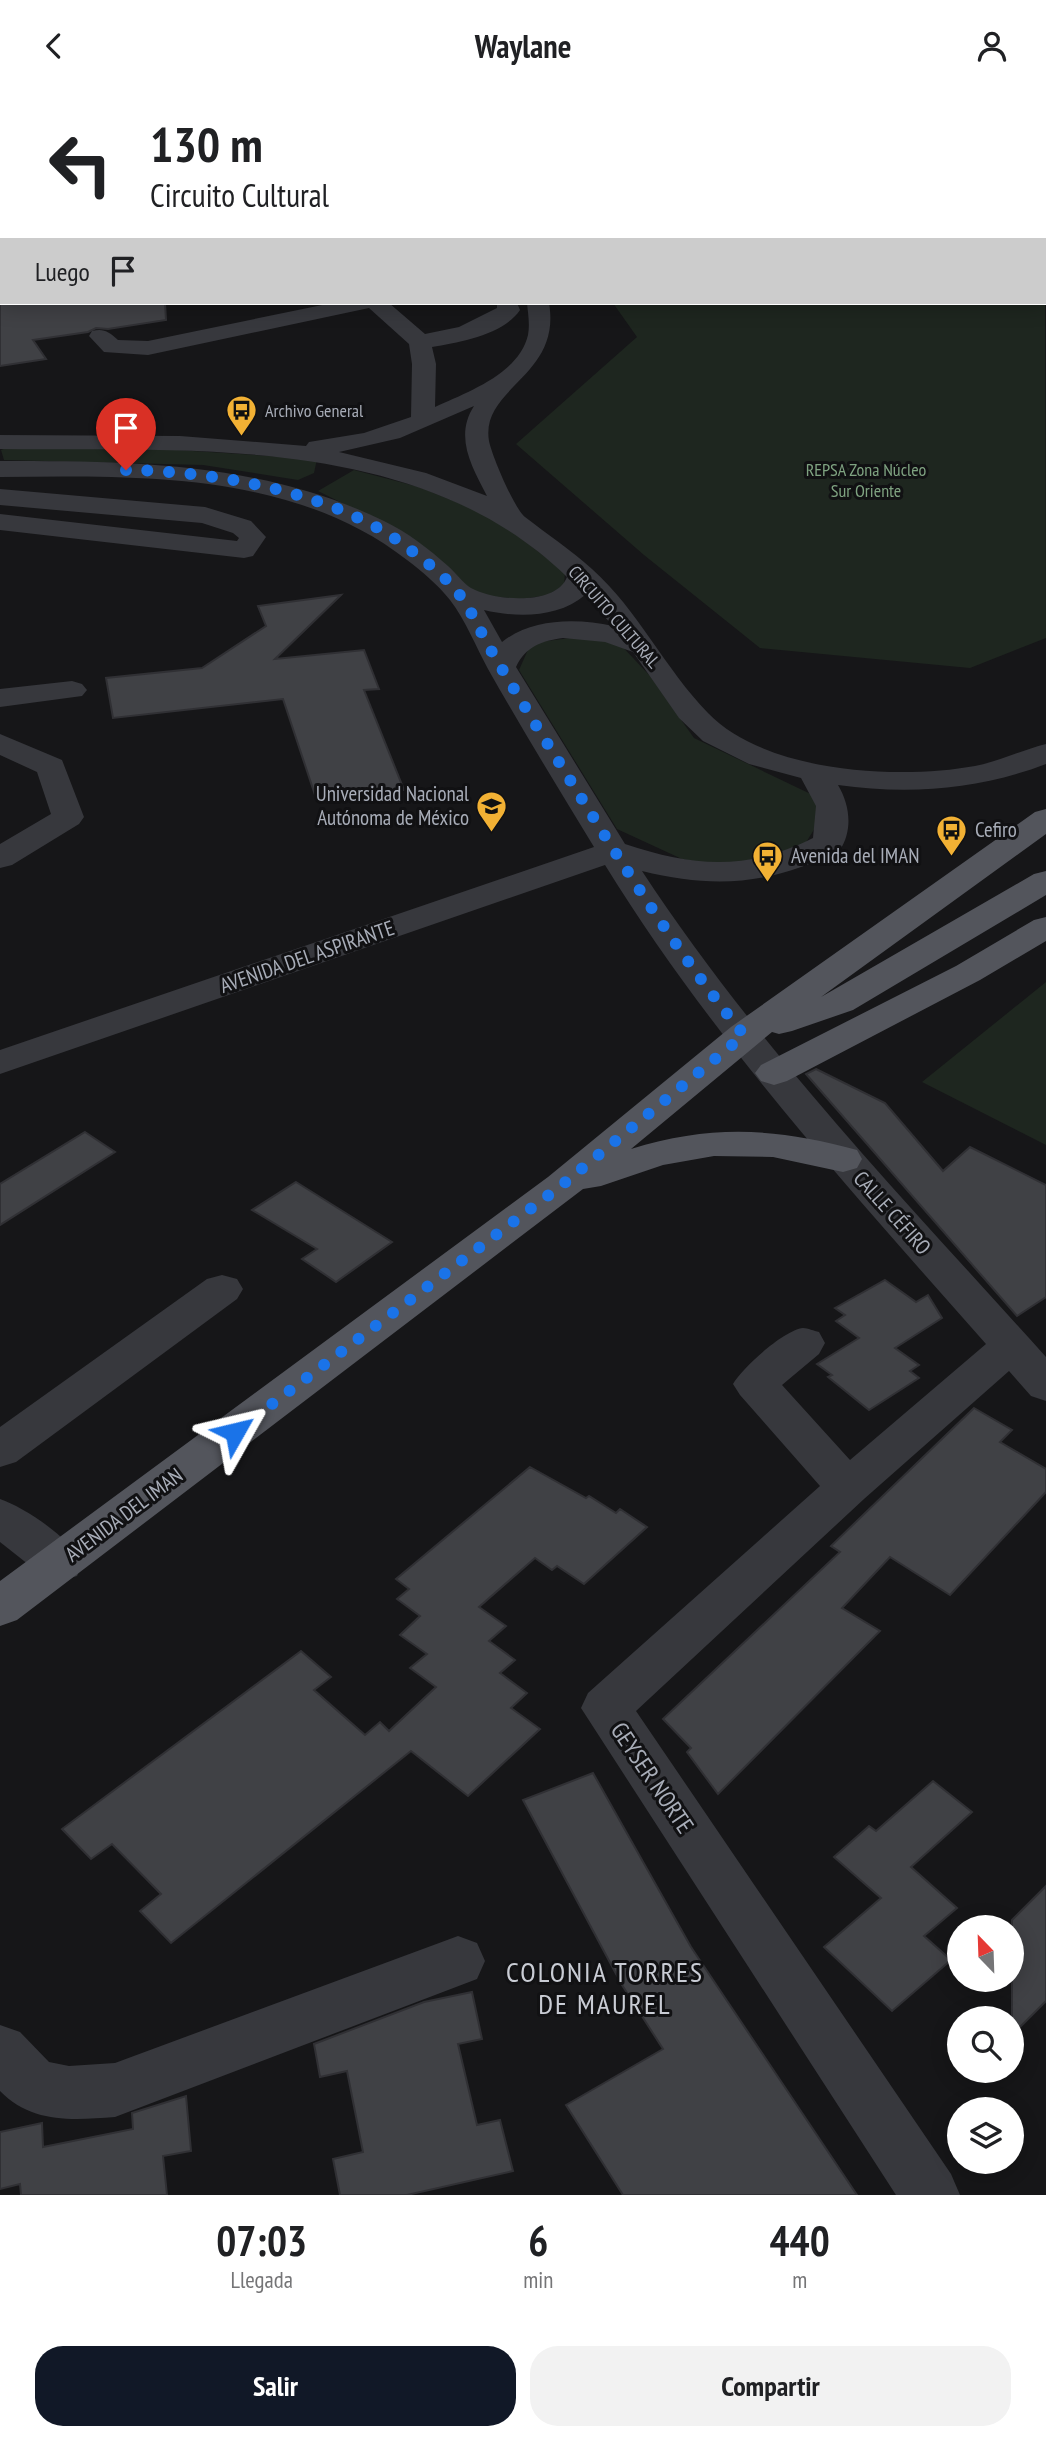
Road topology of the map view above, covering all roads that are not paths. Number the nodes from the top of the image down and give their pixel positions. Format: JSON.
{"nodes":[{"id":1,"x":352,"y":305,"type":"edge"},
{"id":2,"x":378,"y":305,"type":"edge"},
{"id":3,"x":507,"y":305,"type":"edge"},
{"id":4,"x":538,"y":305,"type":"edge"},
{"id":5,"x":100,"y":336,"type":"dead end"},
{"id":6,"x":421,"y":341,"type":"junction"},
{"id":7,"x":506,"y":380,"type":"junction"},
{"id":8,"x":423,"y":420,"type":"junction"},
{"id":9,"x":287,"y":450,"type":"junction"},
{"id":10,"x":3,"y":456,"type":"edge"},
{"id":11,"x":325,"y":456,"type":"junction"},
{"id":12,"x":150,"y":470,"type":"junction"},
{"id":13,"x":268,"y":488,"type":"junction"},
{"id":14,"x":0,"y":496,"type":"edge"},
{"id":15,"x":104,"y":508,"type":"junction"},
{"id":16,"x":511,"y":518,"type":"junction"},
{"id":17,"x":0,"y":522,"type":"edge"},
{"id":18,"x":74,"y":532,"type":"junction"},
{"id":19,"x":582,"y":575,"type":"junction"},
{"id":20,"x":459,"y":593,"type":"junction"},
{"id":21,"x":644,"y":647,"type":"junction"},
{"id":22,"x":500,"y":667,"type":"junction"},
{"id":23,"x":72,"y":690,"type":"dead end"},
{"id":24,"x":0,"y":698,"type":"edge"},
{"id":25,"x":0,"y":743,"type":"edge"},
{"id":26,"x":1046,"y":753,"type":"edge"},
{"id":27,"x":814,"y":774,"type":"junction"},
{"id":28,"x":1046,"y":819,"type":"edge"},
{"id":29,"x":614,"y":851,"type":"junction"},
{"id":30,"x":0,"y":858,"type":"edge"},
{"id":31,"x":1046,"y":881,"type":"edge"},
{"id":32,"x":1046,"y":927,"type":"edge"},
{"id":33,"x":744,"y":1035,"type":"junction"},
{"id":34,"x":0,"y":1063,"type":"edge"},
{"id":35,"x":774,"y":1073,"type":"junction"},
{"id":36,"x":844,"y":1159,"type":"junction"},
{"id":37,"x":562,"y":1185,"type":"junction"},
{"id":38,"x":222,"y":1289,"type":"dead end"},
{"id":39,"x":804,"y":1343,"type":"dead end"},
{"id":40,"x":1012,"y":1346,"type":"junction"},
{"id":41,"x":1046,"y":1385,"type":"edge"},
{"id":42,"x":0,"y":1450,"type":"edge"},
{"id":43,"x":848,"y":1487,"type":"junction"},
{"id":44,"x":0,"y":1517,"type":"edge"},
{"id":45,"x":60,"y":1563,"type":"junction"},
{"id":46,"x":0,"y":1607,"type":"edge"},
{"id":47,"x":458,"y":1961,"type":"dead end"},
{"id":48,"x":0,"y":2050,"type":"edge"},
{"id":49,"x":930,"y":2195,"type":"edge"}],
"edges":[{"from":1,"to":5,"type":"street"},
{"from":2,"to":6,"type":"street"},
{"from":3,"to":6,"type":"street"},
{"from":4,"to":7,"type":"street"},
{"from":6,"to":8,"type":"street"},
{"from":7,"to":8,"type":"street"},
{"from":7,"to":16,"type":"street"},
{"from":8,"to":9,"type":"street"},
{"from":9,"to":10,"type":"street","name":"CIRCUITO CULTURAL"},
{"from":9,"to":11,"type":"street","name":"CIRCUITO CULTURAL"},
{"from":10,"to":12,"type":"street","name":"CIRCUITO CULTURAL"},
{"from":11,"to":13,"type":"street"},
{"from":11,"to":16,"type":"street","name":"CIRCUITO CULTURAL"},
{"from":12,"to":13,"type":"street","name":"CIRCUITO CULTURAL"},
{"from":12,"to":15,"type":"street"},
{"from":13,"to":20,"type":"street","name":"CIRCUITO CULTURAL"},
{"from":14,"to":15,"type":"street"},
{"from":15,"to":18,"type":"street"},
{"from":15,"to":18,"type":"street"},
{"from":16,"to":19,"type":"street","name":"CIRCUITO CULTURAL"},
{"from":17,"to":18,"type":"street"},
{"from":19,"to":20,"type":"street"},
{"from":19,"to":21,"type":"street","name":"CIRCUITO CULTURAL"},
{"from":20,"to":22,"type":"street","name":"CIRCUITO CULTURAL"},
{"from":21,"to":22,"type":"street"},
{"from":21,"to":27,"type":"street","name":"CIRCUITO CULTURAL"},
{"from":22,"to":29,"type":"street","name":"CIRCUITO CULTURAL"},
{"from":23,"to":24,"type":"street"},
{"from":25,"to":30,"type":"street"},
{"from":26,"to":27,"type":"street","name":"CIRCUITO CULTURAL"},
{"from":27,"to":29,"type":"street"},
{"from":28,"to":33,"type":"main road","name":"AVENIDA DEL IMAN"},
{"from":29,"to":33,"type":"street","name":"CIRCUITO CULTURAL"},
{"from":29,"to":34,"type":"street","name":"AVENIDA DEL ASPIRANTE"},
{"from":31,"to":33,"type":"main road","name":"AVENIDA DEL IMAN"},
{"from":32,"to":35,"type":"main road"},
{"from":33,"to":35,"type":"street","name":"CALLE CÉFIRO"},
{"from":33,"to":37,"type":"main road","name":"AVENIDA DEL IMAN"},
{"from":35,"to":36,"type":"street","name":"CALLE CÉFIRO"},
{"from":36,"to":37,"type":"main road"},
{"from":36,"to":40,"type":"street","name":"CALLE CÉFIRO"},
{"from":37,"to":45,"type":"main road","name":"AVENIDA DEL IMAN"},
{"from":38,"to":42,"type":"street"},
{"from":39,"to":43,"type":"street"},
{"from":40,"to":41,"type":"street","name":"CALLE CÉFIRO"},
{"from":40,"to":43,"type":"street","name":"GEYSER NORTE"},
{"from":43,"to":49,"type":"street","name":"GEYSER NORTE"},
{"from":44,"to":45,"type":"street"},
{"from":45,"to":46,"type":"main road","name":"AVENIDA DEL IMAN"},
{"from":47,"to":48,"type":"street"}]}
